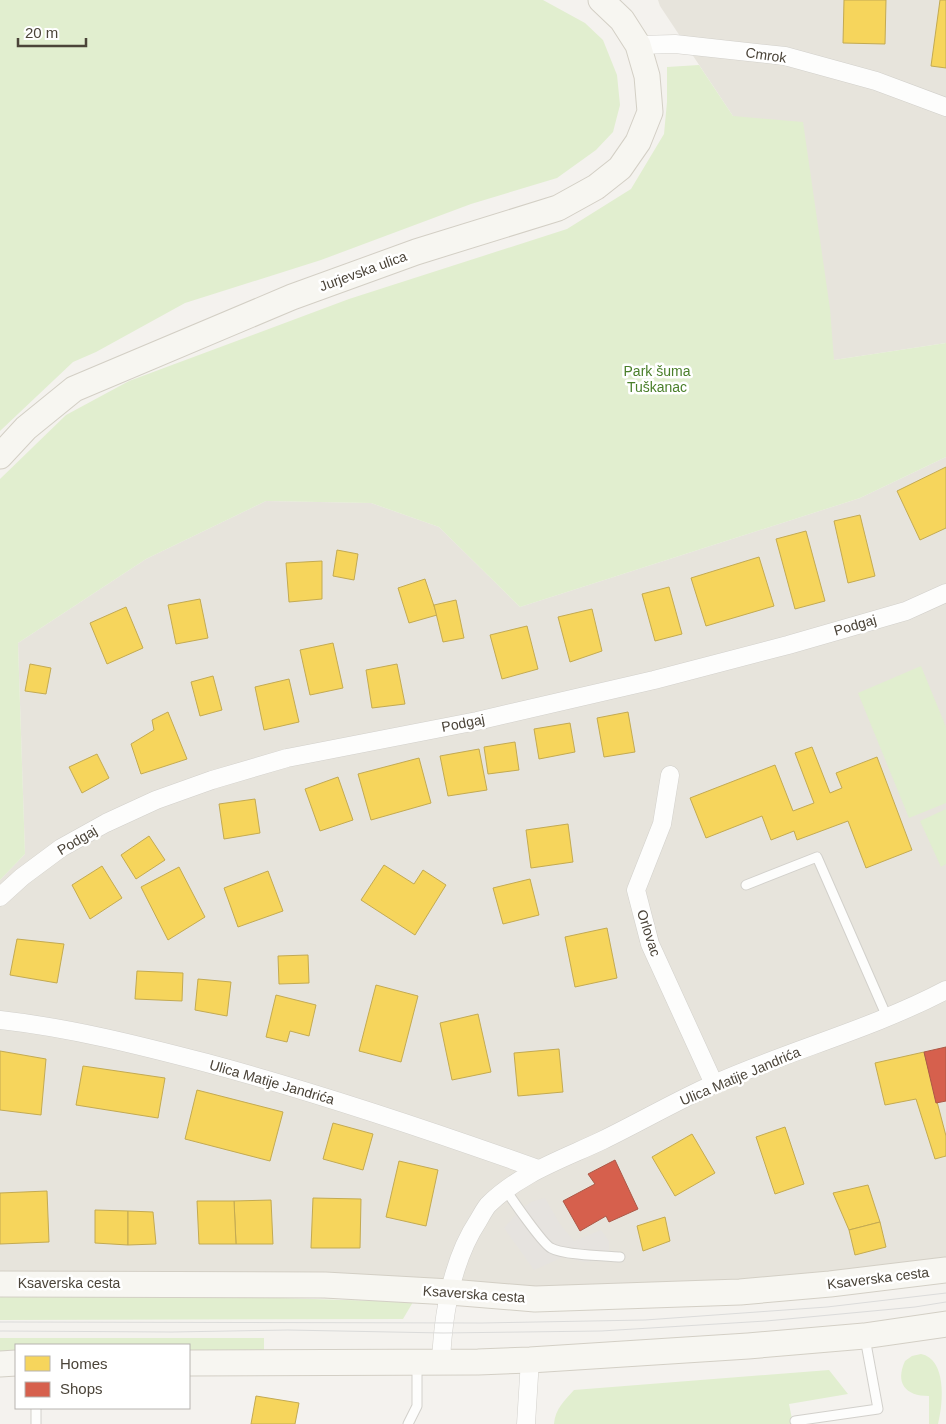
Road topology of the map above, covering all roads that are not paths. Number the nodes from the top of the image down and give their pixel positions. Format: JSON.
{"nodes":[{"id":1,"x":601,"y":0,"type":"edge"},
{"id":2,"x":638,"y":45,"type":"junction"},
{"id":3,"x":946,"y":107,"type":"edge"},
{"id":4,"x":0,"y":456,"type":"edge"},
{"id":5,"x":946,"y":593,"type":"edge"},
{"id":6,"x":670,"y":775,"type":"dead end"},
{"id":7,"x":746,"y":885,"type":"dead end"},
{"id":8,"x":0,"y":897,"type":"edge"},
{"id":9,"x":946,"y":990,"type":"edge"},
{"id":10,"x":887,"y":1016,"type":"junction"},
{"id":11,"x":0,"y":1020,"type":"edge"},
{"id":12,"x":714,"y":1084,"type":"junction"},
{"id":13,"x":538,"y":1169,"type":"junction"},
{"id":14,"x":506,"y":1190,"type":"junction"},
{"id":15,"x":620,"y":1257,"type":"dead end"},
{"id":16,"x":946,"y":1270,"type":"edge"},
{"id":17,"x":0,"y":1284,"type":"edge"},
{"id":18,"x":450,"y":1292,"type":"junction"},
{"id":19,"x":946,"y":1324,"type":"edge"},
{"id":20,"x":864,"y":1336,"type":"junction"},
{"id":21,"x":530,"y":1360,"type":"junction"},
{"id":22,"x":429,"y":1362,"type":"junction"},
{"id":23,"x":15,"y":1363,"type":"edge"},
{"id":24,"x":190,"y":1363,"type":"edge"},
{"id":25,"x":0,"y":1364,"type":"edge"},
{"id":26,"x":36,"y":1409,"type":"edge"},
{"id":27,"x":795,"y":1421,"type":"dead end"},
{"id":28,"x":36,"y":1424,"type":"edge"},
{"id":29,"x":408,"y":1424,"type":"edge"},
{"id":30,"x":526,"y":1424,"type":"edge"}],
"edges":[{"from":1,"to":2,"type":"main road"},
{"from":2,"to":3,"type":"street","name":"Cmrok"},
{"from":2,"to":4,"type":"main road","name":"Jurjevska ulica"},
{"from":5,"to":8,"type":"street","name":"Podgaj"},
{"from":6,"to":12,"type":"street","name":"Orlovac"},
{"from":7,"to":10,"type":"lane"},
{"from":9,"to":10,"type":"street","name":"Ulica Matije Jandrića"},
{"from":10,"to":12,"type":"street","name":"Ulica Matije Jandrića"},
{"from":11,"to":13,"type":"street","name":"Ulica Matije Jandrića"},
{"from":12,"to":13,"type":"street","name":"Ulica Matije Jandrića"},
{"from":13,"to":14,"type":"street","name":"Ulica Matije Jandrića"},
{"from":14,"to":15,"type":"lane"},
{"from":14,"to":18,"type":"street","name":"Ulica Matije Jandrića"},
{"from":16,"to":18,"type":"main road","name":"Ksaverska cesta"},
{"from":17,"to":18,"type":"main road","name":"Ksaverska cesta"},
{"from":18,"to":22,"type":"street","name":"Ulica Matije Jandrića"},
{"from":19,"to":20,"type":"main road"},
{"from":20,"to":21,"type":"main road"},
{"from":20,"to":27,"type":"lane"},
{"from":21,"to":22,"type":"main road"},
{"from":21,"to":30,"type":"street"},
{"from":22,"to":24,"type":"main road"},
{"from":22,"to":29,"type":"lane"},
{"from":23,"to":25,"type":"main road"},
{"from":26,"to":28,"type":"lane"}]}
